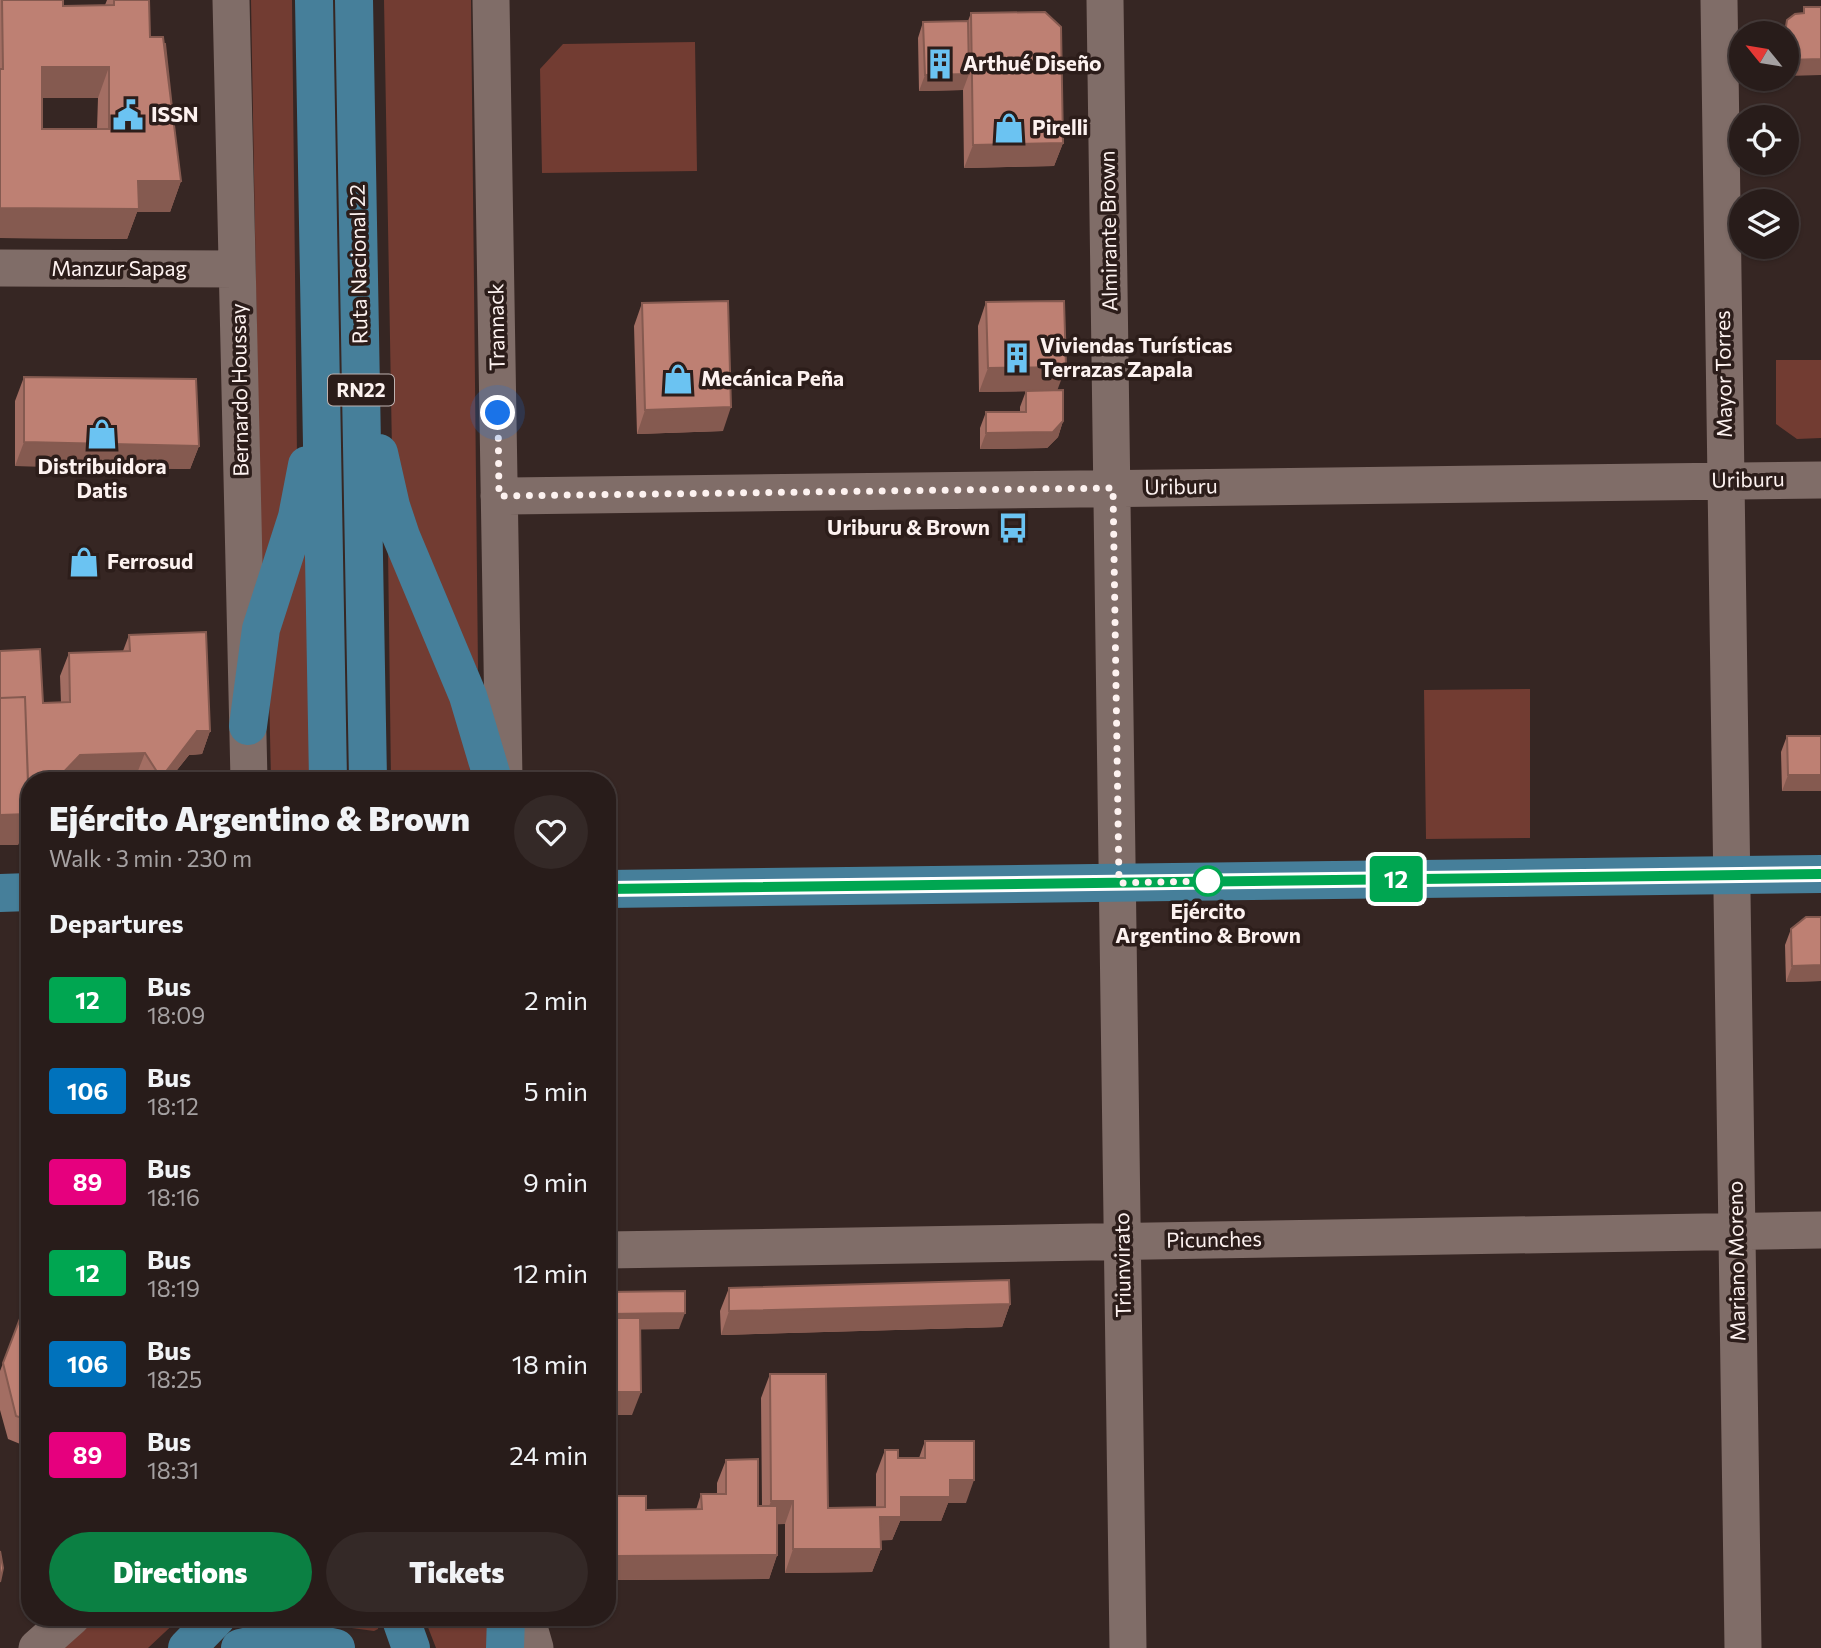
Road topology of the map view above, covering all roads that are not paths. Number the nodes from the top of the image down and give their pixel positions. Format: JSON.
{"nodes":[{"id":1,"x":231,"y":0,"type":"edge"},
{"id":2,"x":314,"y":0,"type":"edge"},
{"id":3,"x":354,"y":0,"type":"edge"},
{"id":4,"x":491,"y":0,"type":"edge"},
{"id":5,"x":1105,"y":0,"type":"edge"},
{"id":6,"x":1720,"y":0,"type":"edge"},
{"id":7,"x":0,"y":268,"type":"edge"},
{"id":8,"x":237,"y":269,"type":"junction"},
{"id":9,"x":360,"y":364,"type":"junction"},
{"id":10,"x":321,"y":391,"type":"junction"},
{"id":11,"x":1821,"y":480,"type":"edge"},
{"id":12,"x":1726,"y":481,"type":"junction"},
{"id":13,"x":1113,"y":488,"type":"junction"},
{"id":14,"x":499,"y":496,"type":"junction"},
{"id":15,"x":248,"y":726,"type":"junction"},
{"id":16,"x":249,"y":772,"type":"edge"},
{"id":17,"x":328,"y":772,"type":"edge"},
{"id":18,"x":368,"y":772,"type":"edge"},
{"id":19,"x":491,"y":772,"type":"edge"},
{"id":20,"x":504,"y":772,"type":"edge"},
{"id":21,"x":1821,"y":874,"type":"edge"},
{"id":22,"x":1730,"y":875,"type":"junction"},
{"id":23,"x":1119,"y":883,"type":"junction"},
{"id":24,"x":616,"y":889,"type":"edge"},
{"id":25,"x":21,"y":892,"type":"edge"},
{"id":26,"x":0,"y":893,"type":"edge"},
{"id":27,"x":1821,"y":1230,"type":"edge"},
{"id":28,"x":1736,"y":1232,"type":"junction"},
{"id":29,"x":1123,"y":1242,"type":"junction"},
{"id":30,"x":616,"y":1250,"type":"edge"},
{"id":31,"x":62,"y":1626,"type":"edge"},
{"id":32,"x":208,"y":1626,"type":"edge"},
{"id":33,"x":403,"y":1626,"type":"edge"},
{"id":34,"x":506,"y":1626,"type":"edge"},
{"id":35,"x":529,"y":1626,"type":"edge"},
{"id":36,"x":37,"y":1648,"type":"edge"},
{"id":37,"x":187,"y":1648,"type":"edge"},
{"id":38,"x":240,"y":1648,"type":"edge"},
{"id":39,"x":336,"y":1648,"type":"edge"},
{"id":40,"x":411,"y":1648,"type":"edge"},
{"id":41,"x":505,"y":1648,"type":"edge"},
{"id":42,"x":535,"y":1648,"type":"edge"},
{"id":43,"x":1128,"y":1648,"type":"edge"},
{"id":44,"x":1743,"y":1648,"type":"edge"}],
"edges":[{"from":1,"to":8,"type":"street","name":"Bernardo Houssay"},
{"from":2,"to":10,"type":"main road","name":"Ruta Nacional 22","number":"RN22"},
{"from":3,"to":9,"type":"main road","name":"Ruta Nacional 22","number":"RN22"},
{"from":4,"to":14,"type":"street","name":"Trannack"},
{"from":5,"to":13,"type":"street","name":"Almirante Brown"},
{"from":6,"to":12,"type":"street","name":"Mayor Torres"},
{"from":7,"to":8,"type":"street","name":"Manzur Sapag"},
{"from":8,"to":15,"type":"street","name":"Bernardo Houssay"},
{"from":9,"to":18,"type":"main road","name":"Ruta Nacional 22","number":"RN22"},
{"from":9,"to":19,"type":"main road"},
{"from":10,"to":15,"type":"main road"},
{"from":10,"to":17,"type":"main road","name":"Ruta Nacional 22","number":"RN22"},
{"from":11,"to":12,"type":"street","name":"Uriburu"},
{"from":12,"to":13,"type":"street","name":"Uriburu"},
{"from":12,"to":22,"type":"street","name":"Mayor Torres"},
{"from":13,"to":14,"type":"street","name":"Uriburu"},
{"from":13,"to":23,"type":"street","name":"Almirante Brown"},
{"from":14,"to":20,"type":"street","name":"Trannack"},
{"from":15,"to":16,"type":"street","name":"Bernardo Houssay"},
{"from":21,"to":22,"type":"main road"},
{"from":22,"to":23,"type":"main road"},
{"from":22,"to":28,"type":"street","name":"Mariano Moreno"},
{"from":23,"to":24,"type":"main road"},
{"from":23,"to":29,"type":"street","name":"Triunvirato"},
{"from":25,"to":26,"type":"main road"},
{"from":27,"to":28,"type":"street","name":"Picunches"},
{"from":28,"to":29,"type":"street","name":"Picunches"},
{"from":28,"to":44,"type":"street","name":"Mariano Moreno"},
{"from":29,"to":30,"type":"street","name":"Picunches"},
{"from":29,"to":43,"type":"street","name":"Triunvirato"},
{"from":31,"to":36,"type":"street"},
{"from":32,"to":37,"type":"main road"},
{"from":33,"to":40,"type":"main road"},
{"from":34,"to":41,"type":"main road"},
{"from":35,"to":42,"type":"street"},
{"from":38,"to":39,"type":"main road"}]}
